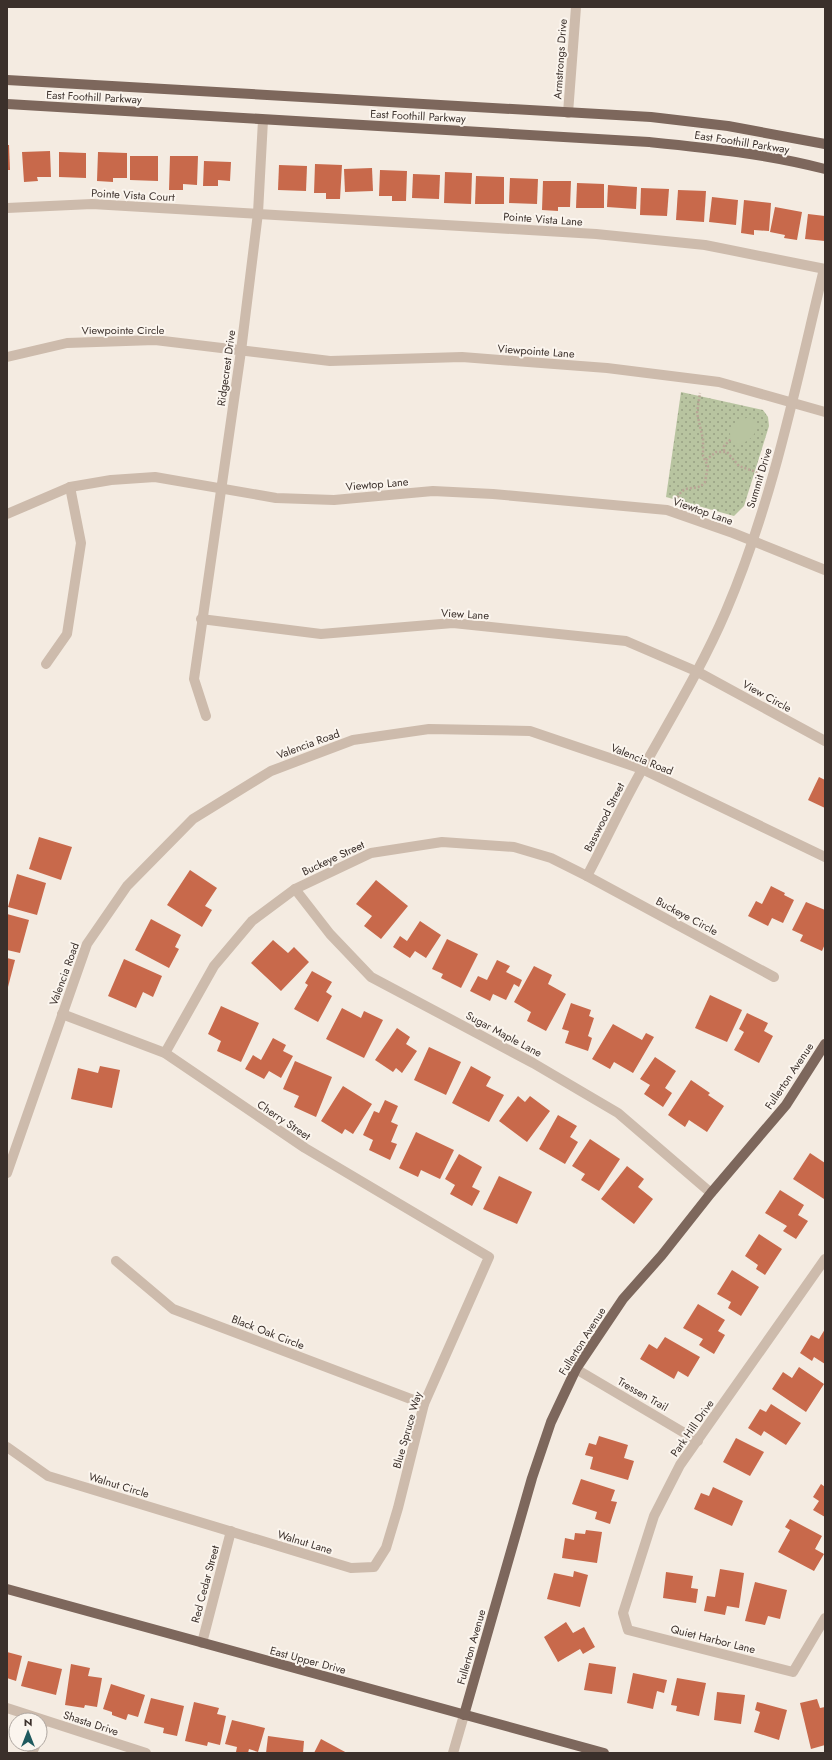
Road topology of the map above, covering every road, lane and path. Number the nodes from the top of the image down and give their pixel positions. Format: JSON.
{"nodes":[{"id":1,"x":576,"y":7,"type":"edge"},
{"id":2,"x":7,"y":80,"type":"edge"},
{"id":3,"x":7,"y":104,"type":"edge"},
{"id":4,"x":568,"y":113,"type":"junction"},
{"id":5,"x":264,"y":120,"type":"junction"},
{"id":6,"x":825,"y":144,"type":"edge"},
{"id":7,"x":825,"y":169,"type":"edge"},
{"id":8,"x":7,"y":208,"type":"edge"},
{"id":9,"x":258,"y":213,"type":"junction"},
{"id":10,"x":824,"y":269,"type":"edge"},
{"id":11,"x":241,"y":351,"type":"junction"},
{"id":12,"x":7,"y":358,"type":"edge"},
{"id":13,"x":700,"y":393,"type":"dead end"},
{"id":14,"x":793,"y":403,"type":"junction"},
{"id":15,"x":825,"y":412,"type":"edge"},
{"id":16,"x":731,"y":439,"type":"dead end"},
{"id":17,"x":724,"y":451,"type":"junction"},
{"id":18,"x":706,"y":460,"type":"junction"},
{"id":19,"x":759,"y":473,"type":"dead end"},
{"id":20,"x":70,"y":487,"type":"junction"},
{"id":21,"x":221,"y":487,"type":"junction"},
{"id":22,"x":676,"y":502,"type":"dead end"},
{"id":23,"x":7,"y":514,"type":"edge"},
{"id":24,"x":751,"y":541,"type":"junction"},
{"id":25,"x":825,"y":570,"type":"edge"},
{"id":26,"x":201,"y":619,"type":"junction"},
{"id":27,"x":46,"y":664,"type":"dead end"},
{"id":28,"x":698,"y":672,"type":"junction"},
{"id":29,"x":206,"y":716,"type":"dead end"},
{"id":30,"x":825,"y":741,"type":"edge"},
{"id":31,"x":642,"y":769,"type":"junction"},
{"id":32,"x":825,"y":857,"type":"edge"},
{"id":33,"x":587,"y":876,"type":"junction"},
{"id":34,"x":295,"y":889,"type":"junction"},
{"id":35,"x":774,"y":977,"type":"dead end"},
{"id":36,"x":62,"y":1014,"type":"junction"},
{"id":37,"x":825,"y":1044,"type":"edge"},
{"id":38,"x":165,"y":1053,"type":"junction"},
{"id":39,"x":7,"y":1173,"type":"edge"},
{"id":40,"x":711,"y":1193,"type":"junction"},
{"id":41,"x":488,"y":1257,"type":"joint"},
{"id":42,"x":825,"y":1259,"type":"edge"},
{"id":43,"x":116,"y":1261,"type":"dead end"},
{"id":44,"x":576,"y":1369,"type":"junction"},
{"id":45,"x":424,"y":1404,"type":"junction"},
{"id":46,"x":698,"y":1441,"type":"junction"},
{"id":47,"x":7,"y":1447,"type":"edge"},
{"id":48,"x":231,"y":1531,"type":"junction"},
{"id":49,"x":374,"y":1566,"type":"joint"},
{"id":50,"x":7,"y":1589,"type":"edge"},
{"id":51,"x":825,"y":1618,"type":"edge"},
{"id":52,"x":628,"y":1630,"type":"joint"},
{"id":53,"x":202,"y":1643,"type":"junction"},
{"id":54,"x":7,"y":1708,"type":"edge"},
{"id":55,"x":19,"y":1712,"type":"edge"},
{"id":56,"x":464,"y":1715,"type":"junction"},
{"id":57,"x":48,"y":1721,"type":"edge"},
{"id":58,"x":146,"y":1753,"type":"edge"},
{"id":59,"x":453,"y":1753,"type":"edge"},
{"id":60,"x":604,"y":1753,"type":"edge"}],
"edges":[{"from":1,"to":4,"type":"street","name":"Armstrongs Drive"},
{"from":2,"to":4,"type":"main road","name":"East Foothill Parkway"},
{"from":3,"to":5,"type":"main road","name":"East Foothill Parkway"},
{"from":4,"to":6,"type":"main road","name":"East Foothill Parkway"},
{"from":5,"to":7,"type":"main road","name":"East Foothill Parkway"},
{"from":5,"to":9,"type":"street","name":"Ridgecrest Drive"},
{"from":8,"to":9,"type":"street","name":"Pointe Vista Court"},
{"from":9,"to":10,"type":"street","name":"Pointe Vista Lane"},
{"from":9,"to":11,"type":"street","name":"Ridgecrest Drive"},
{"from":10,"to":14,"type":"street","name":"Summit Drive"},
{"from":11,"to":12,"type":"street","name":"Viewpointe Circle"},
{"from":11,"to":14,"type":"street","name":"Viewpointe Lane"},
{"from":11,"to":21,"type":"street","name":"Ridgecrest Drive"},
{"from":13,"to":18,"type":"path"},
{"from":14,"to":15,"type":"street","name":"Viewpointe Lane"},
{"from":14,"to":24,"type":"street","name":"Summit Drive"},
{"from":16,"to":17,"type":"path"},
{"from":17,"to":18,"type":"path"},
{"from":17,"to":19,"type":"path"},
{"from":18,"to":22,"type":"path"},
{"from":20,"to":21,"type":"street","name":"Viewtop Lane"},
{"from":20,"to":23,"type":"street","name":"Viewtop Lane"},
{"from":20,"to":27,"type":"street"},
{"from":21,"to":24,"type":"street","name":"Viewtop Lane"},
{"from":21,"to":26,"type":"street","name":"Ridgecrest Drive"},
{"from":24,"to":25,"type":"street","name":"Viewtop Lane"},
{"from":24,"to":28,"type":"street","name":"Summit Drive"},
{"from":26,"to":28,"type":"street","name":"View Lane"},
{"from":26,"to":29,"type":"street","name":"Ridgecrest Drive"},
{"from":28,"to":30,"type":"street","name":"View Circle"},
{"from":28,"to":31,"type":"street","name":"Summit Drive"},
{"from":31,"to":32,"type":"street","name":"Valencia Road"},
{"from":31,"to":33,"type":"street","name":"Basswood Street"},
{"from":31,"to":36,"type":"street","name":"Valencia Road"},
{"from":33,"to":34,"type":"street","name":"Buckeye Street"},
{"from":33,"to":35,"type":"street","name":"Buckeye Circle"},
{"from":34,"to":38,"type":"street","name":"Buckeye Street"},
{"from":34,"to":40,"type":"street","name":"Sugar Maple Lane"},
{"from":36,"to":38,"type":"street","name":"Cherry Street"},
{"from":36,"to":39,"type":"street","name":"Valencia Road"},
{"from":37,"to":40,"type":"main road","name":"Fullerton Avenue"},
{"from":38,"to":41,"type":"street","name":"Cherry Street"},
{"from":40,"to":44,"type":"main road","name":"Fullerton Avenue"},
{"from":41,"to":45,"type":"street","name":"Blue Spruce Way"},
{"from":42,"to":46,"type":"street","name":"Park Hill Drive"},
{"from":43,"to":45,"type":"street","name":"Black Oak Circle"},
{"from":44,"to":46,"type":"street","name":"Tressen Trail"},
{"from":44,"to":56,"type":"main road","name":"Fullerton Avenue"},
{"from":45,"to":49,"type":"street","name":"Blue Spruce Way"},
{"from":46,"to":52,"type":"street","name":"Park Hill Drive"},
{"from":47,"to":48,"type":"street","name":"Walnut Circle"},
{"from":48,"to":49,"type":"street","name":"Walnut Lane"},
{"from":48,"to":53,"type":"street","name":"Red Cedar Street"},
{"from":50,"to":53,"type":"main road","name":"East Upper Drive"},
{"from":51,"to":52,"type":"street","name":"Quiet Harbor Lane"},
{"from":53,"to":56,"type":"main road","name":"East Upper Drive"},
{"from":54,"to":55,"type":"street","name":"Shasta Drive"},
{"from":56,"to":59,"type":"street","name":"Fullerton Avenue"},
{"from":56,"to":60,"type":"main road","name":"East Upper Drive"},
{"from":57,"to":58,"type":"street","name":"Shasta Drive"}]}
